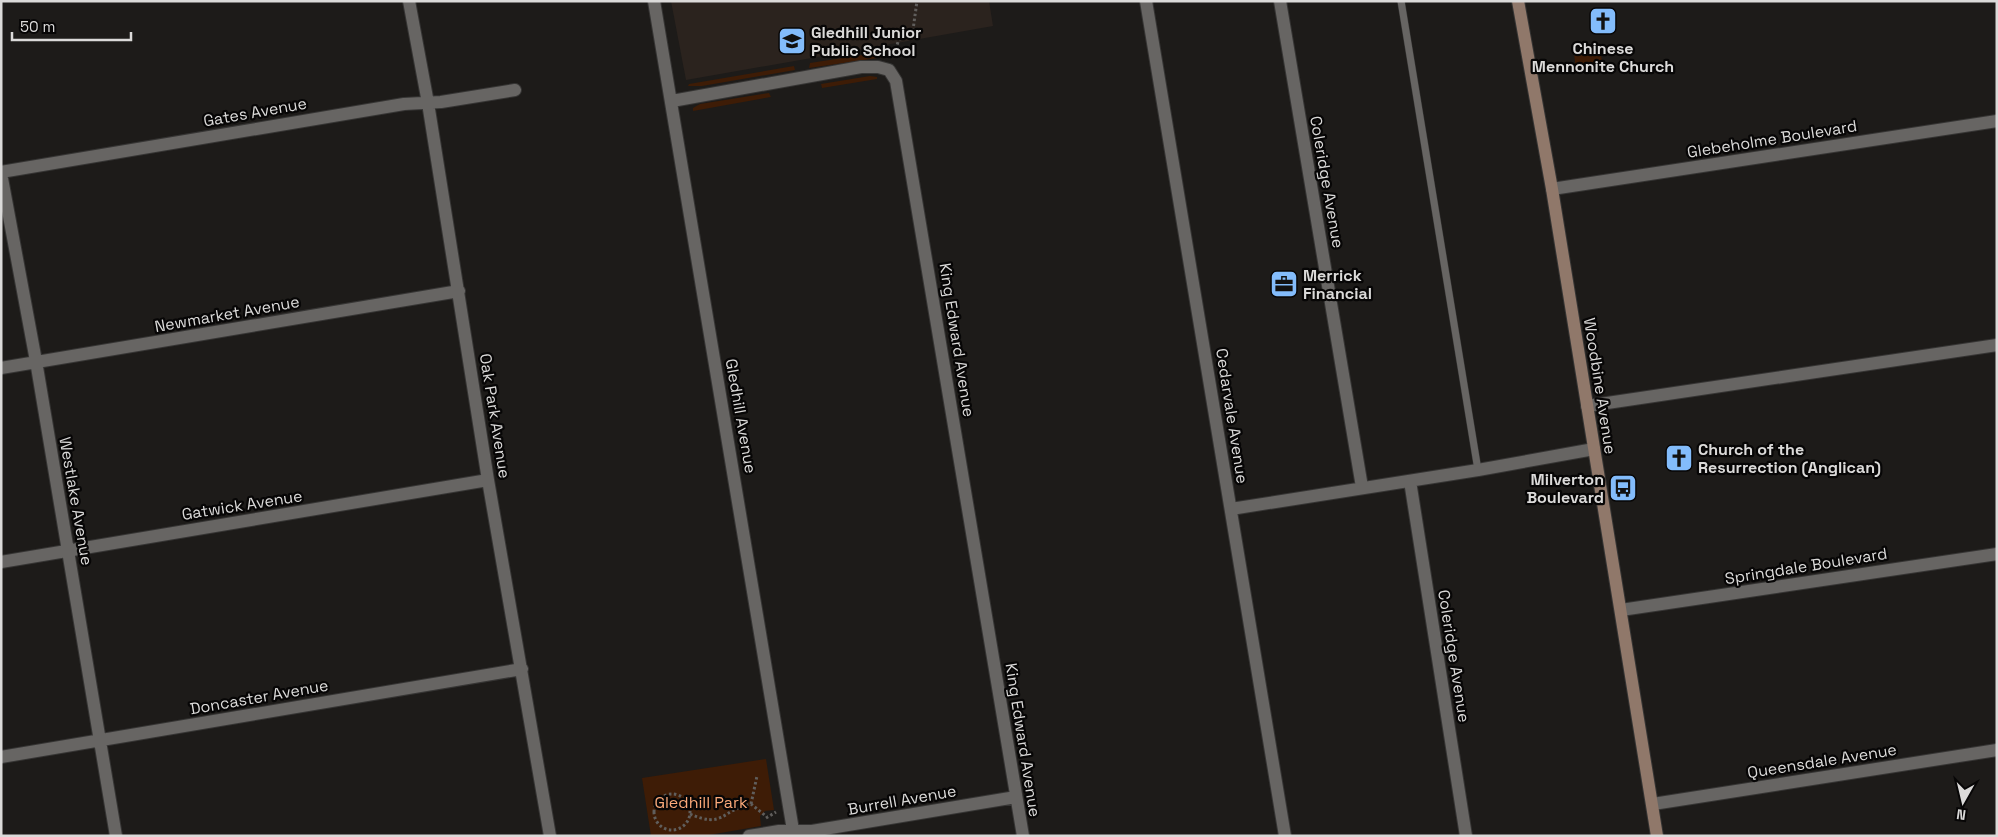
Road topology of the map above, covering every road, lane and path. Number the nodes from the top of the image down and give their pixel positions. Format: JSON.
{"nodes":[{"id":1,"x":409,"y":1,"type":"edge"},
{"id":2,"x":654,"y":1,"type":"edge"},
{"id":3,"x":917,"y":1,"type":"edge"},
{"id":4,"x":1146,"y":1,"type":"edge"},
{"id":5,"x":1280,"y":1,"type":"edge"},
{"id":6,"x":1401,"y":1,"type":"edge"},
{"id":7,"x":1518,"y":1,"type":"edge"},
{"id":8,"x":894,"y":54,"type":"dead end"},
{"id":9,"x":515,"y":90,"type":"dead end"},
{"id":10,"x":672,"y":101,"type":"junction"},
{"id":11,"x":428,"y":102,"type":"junction"},
{"id":12,"x":1997,"y":121,"type":"edge"},
{"id":13,"x":1,"y":172,"type":"edge"},
{"id":14,"x":1552,"y":189,"type":"junction"},
{"id":15,"x":458,"y":291,"type":"junction"},
{"id":16,"x":1997,"y":345,"type":"edge"},
{"id":17,"x":36,"y":361,"type":"junction"},
{"id":18,"x":1,"y":368,"type":"edge"},
{"id":19,"x":1586,"y":406,"type":"junction"},
{"id":20,"x":1594,"y":448,"type":"junction"},
{"id":21,"x":1478,"y":470,"type":"junction"},
{"id":22,"x":488,"y":480,"type":"junction"},
{"id":23,"x":1410,"y":481,"type":"junction"},
{"id":24,"x":1362,"y":487,"type":"junction"},
{"id":25,"x":1231,"y":509,"type":"junction"},
{"id":26,"x":68,"y":551,"type":"junction"},
{"id":27,"x":1997,"y":554,"type":"edge"},
{"id":28,"x":1,"y":562,"type":"edge"},
{"id":29,"x":1620,"y":610,"type":"junction"},
{"id":30,"x":522,"y":669,"type":"junction"},
{"id":31,"x":100,"y":740,"type":"junction"},
{"id":32,"x":1997,"y":750,"type":"edge"},
{"id":33,"x":1,"y":757,"type":"edge"},
{"id":34,"x":757,"y":776,"type":"dead end"},
{"id":35,"x":1016,"y":797,"type":"junction"},
{"id":36,"x":751,"y":804,"type":"junction"},
{"id":37,"x":1653,"y":804,"type":"junction"},
{"id":38,"x":690,"y":814,"type":"junction"},
{"id":39,"x":767,"y":817,"type":"dead end"},
{"id":40,"x":675,"y":830,"type":"junction"},
{"id":41,"x":794,"y":834,"type":"edge"},
{"id":42,"x":116,"y":836,"type":"edge"},
{"id":43,"x":550,"y":836,"type":"edge"},
{"id":44,"x":676,"y":836,"type":"edge"},
{"id":45,"x":750,"y":836,"type":"edge"},
{"id":46,"x":1023,"y":836,"type":"edge"},
{"id":47,"x":1285,"y":836,"type":"edge"},
{"id":48,"x":1466,"y":836,"type":"edge"},
{"id":49,"x":1658,"y":836,"type":"edge"}],
"edges":[{"from":1,"to":11,"type":"street","name":"Oak Park Avenue"},
{"from":2,"to":10,"type":"street","name":"Gledhill Avenue"},
{"from":3,"to":8,"type":"path"},
{"from":4,"to":25,"type":"street","name":"Cedarvale Avenue"},
{"from":5,"to":24,"type":"street","name":"Coleridge Avenue"},
{"from":6,"to":21,"type":"lane"},
{"from":7,"to":14,"type":"main road","name":"Woodbine Avenue"},
{"from":9,"to":11,"type":"street","name":"Gates Avenue"},
{"from":10,"to":35,"type":"street","name":"King Edward Avenue"},
{"from":10,"to":41,"type":"street","name":"Gledhill Avenue"},
{"from":11,"to":13,"type":"street","name":"Gates Avenue"},
{"from":11,"to":15,"type":"street","name":"Oak Park Avenue"},
{"from":12,"to":14,"type":"street","name":"Glebeholme Boulevard"},
{"from":13,"to":17,"type":"street","name":"Westlake Avenue"},
{"from":14,"to":19,"type":"main road","name":"Woodbine Avenue"},
{"from":15,"to":17,"type":"street","name":"Newmarket Avenue"},
{"from":15,"to":22,"type":"street","name":"Oak Park Avenue"},
{"from":16,"to":19,"type":"street"},
{"from":17,"to":18,"type":"street","name":"Newmarket Avenue"},
{"from":17,"to":26,"type":"street","name":"Westlake Avenue"},
{"from":19,"to":20,"type":"main road","name":"Woodbine Avenue"},
{"from":20,"to":21,"type":"street"},
{"from":20,"to":29,"type":"main road","name":"Woodbine Avenue"},
{"from":21,"to":23,"type":"street"},
{"from":22,"to":26,"type":"street","name":"Gatwick Avenue"},
{"from":22,"to":30,"type":"street","name":"Oak Park Avenue"},
{"from":23,"to":24,"type":"street"},
{"from":23,"to":48,"type":"street","name":"Coleridge Avenue"},
{"from":24,"to":25,"type":"street"},
{"from":25,"to":47,"type":"street","name":"Cedarvale Avenue"},
{"from":26,"to":28,"type":"street","name":"Gatwick Avenue"},
{"from":26,"to":31,"type":"street","name":"Westlake Avenue"},
{"from":27,"to":29,"type":"street","name":"Springdale Boulevard"},
{"from":29,"to":37,"type":"main road","name":"Woodbine Avenue"},
{"from":30,"to":31,"type":"street","name":"Doncaster Avenue"},
{"from":30,"to":43,"type":"street","name":"Oak Park Avenue"},
{"from":31,"to":33,"type":"street","name":"Doncaster Avenue"},
{"from":31,"to":42,"type":"street","name":"Westlake Avenue"},
{"from":32,"to":37,"type":"street","name":"Queensdale Avenue"},
{"from":34,"to":36,"type":"path"},
{"from":35,"to":41,"type":"street","name":"Burrell Avenue"},
{"from":35,"to":46,"type":"street","name":"King Edward Avenue"},
{"from":36,"to":38,"type":"path"},
{"from":36,"to":39,"type":"path"},
{"from":37,"to":49,"type":"main road","name":"Woodbine Avenue"},
{"from":38,"to":40,"type":"path"},
{"from":38,"to":40,"type":"path"},
{"from":40,"to":44,"type":"path"},
{"from":41,"to":45,"type":"street","name":"Burrell Avenue"}]}
